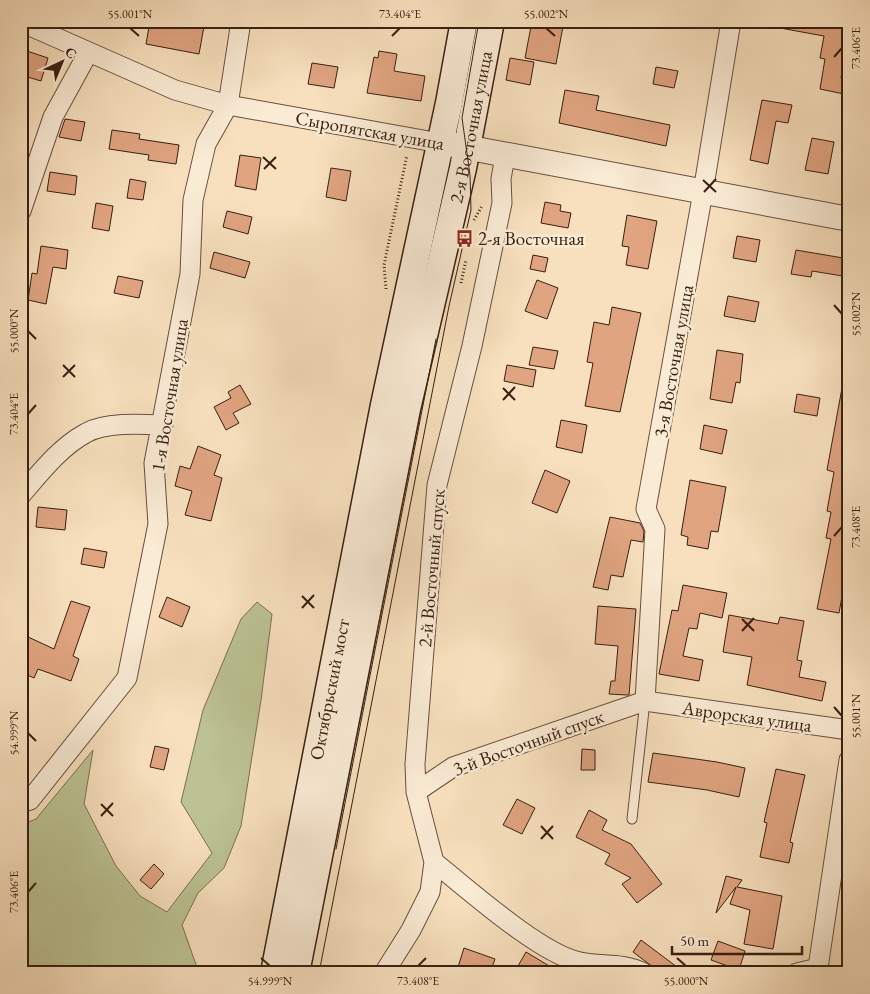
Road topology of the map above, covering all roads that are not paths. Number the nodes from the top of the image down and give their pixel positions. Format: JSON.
{"nodes":[{"id":1,"x":241,"y":21,"type":"edge"},
{"id":2,"x":464,"y":21,"type":"edge"},
{"id":3,"x":491,"y":21,"type":"edge"},
{"id":4,"x":732,"y":21,"type":"edge"},
{"id":5,"x":21,"y":22,"type":"edge"},
{"id":6,"x":88,"y":53,"type":"junction"},
{"id":7,"x":228,"y":104,"type":"junction"},
{"id":8,"x":440,"y":143,"type":"junction"},
{"id":9,"x":467,"y":148,"type":"junction"},
{"id":10,"x":505,"y":156,"type":"junction"},
{"id":11,"x":704,"y":192,"type":"junction"},
{"id":12,"x":21,"y":211,"type":"edge"},
{"id":13,"x":849,"y":219,"type":"edge"},
{"id":14,"x":395,"y":407,"type":"junction"},
{"id":15,"x":163,"y":425,"type":"junction"},
{"id":16,"x":21,"y":495,"type":"edge"},
{"id":17,"x":645,"y":701,"type":"junction"},
{"id":18,"x":849,"y":730,"type":"edge"},
{"id":19,"x":849,"y":760,"type":"edge"},
{"id":20,"x":416,"y":792,"type":"junction"},
{"id":21,"x":26,"y":802,"type":"edge"},
{"id":22,"x":632,"y":819,"type":"dead end"},
{"id":23,"x":434,"y":862,"type":"junction"},
{"id":24,"x":823,"y":971,"type":"edge"},
{"id":25,"x":274,"y":973,"type":"edge"},
{"id":26,"x":296,"y":973,"type":"edge"},
{"id":27,"x":384,"y":973,"type":"edge"},
{"id":28,"x":644,"y":973,"type":"edge"},
{"id":29,"x":797,"y":973,"type":"edge"}],
"edges":[{"from":1,"to":7,"type":"street","name":"1-я Восточная улица"},
{"from":2,"to":8,"type":"main road","name":"2-я Восточная улица"},
{"from":3,"to":9,"type":"main road","name":"2-я Восточная улица"},
{"from":4,"to":11,"type":"street","name":"3-я Восточная улица"},
{"from":5,"to":6,"type":"street","name":"Сыропятская улица"},
{"from":6,"to":7,"type":"street","name":"Сыропятская улица"},
{"from":6,"to":12,"type":"street"},
{"from":7,"to":8,"type":"street","name":"Сыропятская улица"},
{"from":7,"to":15,"type":"street","name":"1-я Восточная улица"},
{"from":8,"to":9,"type":"street","name":"Сыропятская улица"},
{"from":8,"to":14,"type":"main road","name":"2-я Восточная улица"},
{"from":9,"to":10,"type":"street","name":"Сыропятская улица"},
{"from":9,"to":14,"type":"main road","name":"2-я Восточная улица"},
{"from":10,"to":11,"type":"street","name":"Сыропятская улица"},
{"from":10,"to":20,"type":"street","name":"2-й Восточный спуск"},
{"from":11,"to":13,"type":"street","name":"Сыропятская улица"},
{"from":11,"to":17,"type":"street","name":"3-я Восточная улица"},
{"from":14,"to":25,"type":"main road","name":"Октябрьский мост"},
{"from":14,"to":26,"type":"main road","name":"Октябрьский мост"},
{"from":15,"to":16,"type":"street"},
{"from":15,"to":21,"type":"street","name":"1-я Восточная улица"},
{"from":17,"to":18,"type":"street","name":"Аврорская улица"},
{"from":17,"to":20,"type":"street","name":"3-й Восточный спуск"},
{"from":17,"to":22,"type":"lane"},
{"from":19,"to":24,"type":"street"},
{"from":20,"to":23,"type":"street","name":"2-й Восточный спуск"},
{"from":23,"to":27,"type":"street","name":"2-й Восточный спуск"},
{"from":23,"to":28,"type":"street"},
{"from":24,"to":29,"type":"street"}]}
